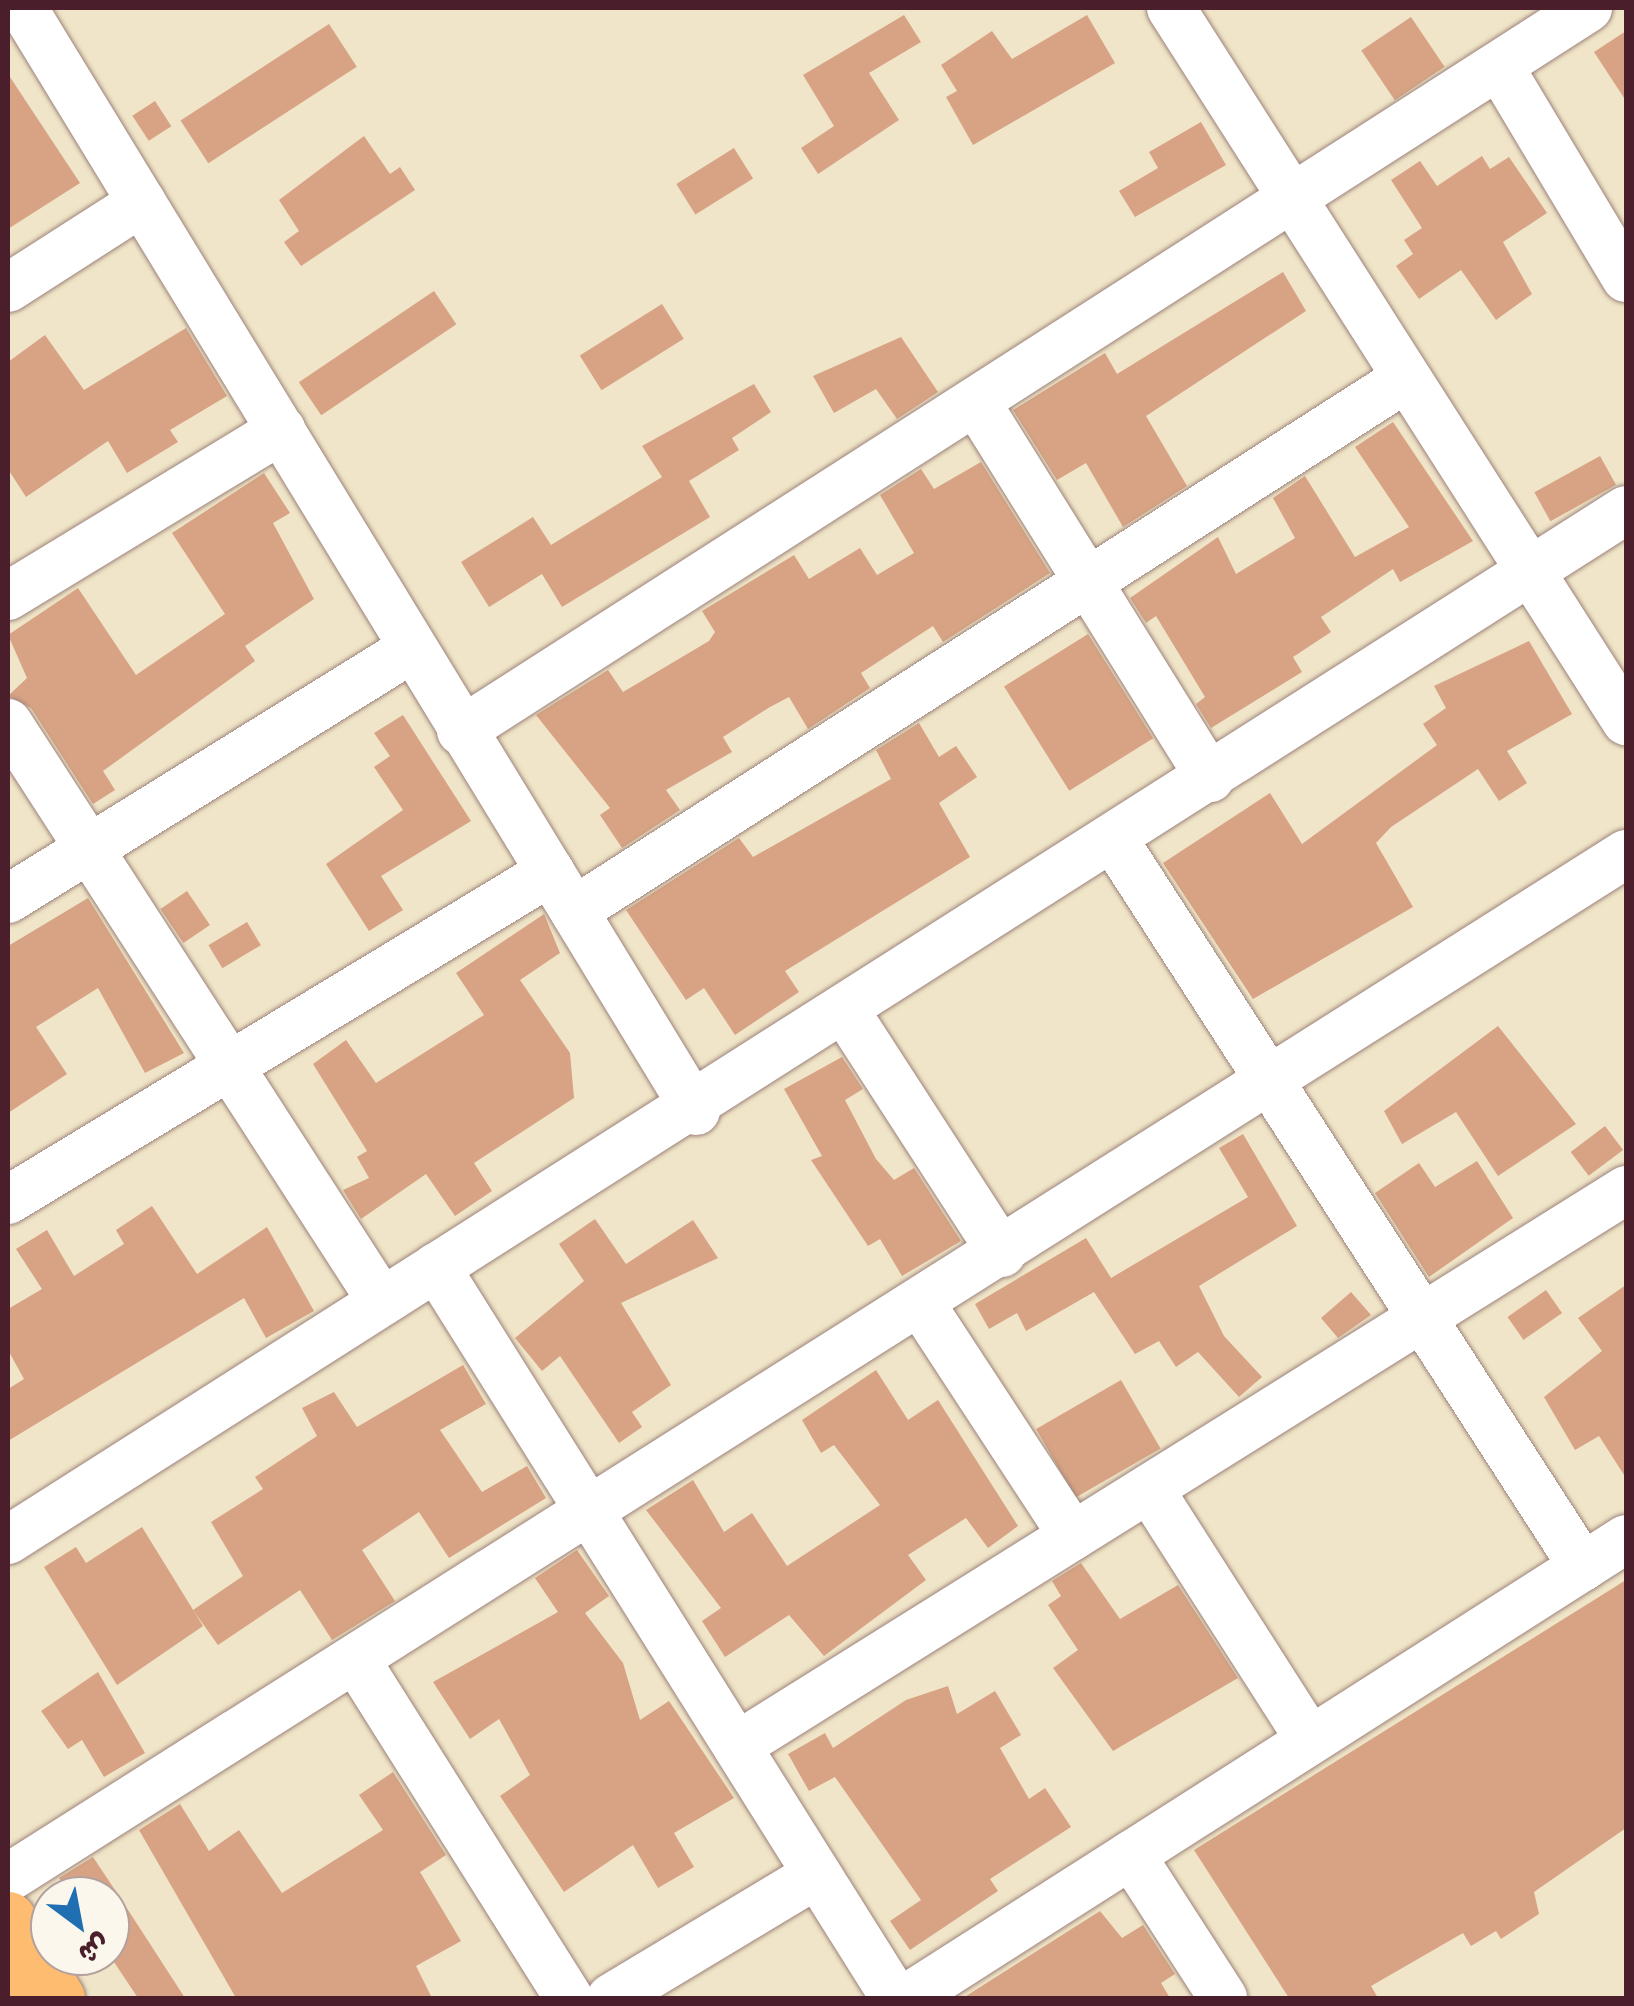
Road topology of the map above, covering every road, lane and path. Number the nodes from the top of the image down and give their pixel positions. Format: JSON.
{"nodes":[{"id":1,"x":23,"y":8,"type":"edge"},
{"id":2,"x":1171,"y":8,"type":"edge"},
{"id":3,"x":1588,"y":8,"type":"edge"},
{"id":4,"x":1499,"y":66,"type":"junction"},
{"id":5,"x":1291,"y":200,"type":"junction"},
{"id":6,"x":142,"y":202,"type":"junction"},
{"id":7,"x":1626,"y":278,"type":"edge"},
{"id":8,"x":8,"y":288,"type":"edge"},
{"id":9,"x":1406,"y":378,"type":"junction"},
{"id":10,"x":976,"y":402,"type":"junction"},
{"id":11,"x":281,"y":430,"type":"junction"},
{"id":12,"x":1626,"y":510,"type":"edge"},
{"id":13,"x":1528,"y":574,"type":"junction"},
{"id":14,"x":1088,"y":580,"type":"junction"},
{"id":15,"x":8,"y":596,"type":"edge"},
{"id":16,"x":413,"y":648,"type":"junction"},
{"id":17,"x":8,"y":722,"type":"edge"},
{"id":18,"x":1626,"y":722,"type":"edge"},
{"id":19,"x":460,"y":731,"type":"junction"},
{"id":20,"x":1210,"y":778,"type":"junction"},
{"id":21,"x":1114,"y":840,"type":"junction"},
{"id":22,"x":88,"y":849,"type":"junction"},
{"id":23,"x":1626,"y":854,"type":"edge"},
{"id":24,"x":562,"y":891,"type":"junction"},
{"id":25,"x":8,"y":899,"type":"edge"},
{"id":26,"x":846,"y":1012,"type":"junction"},
{"id":27,"x":226,"y":1065,"type":"junction"},
{"id":28,"x":1272,"y":1082,"type":"junction"},
{"id":29,"x":696,"y":1111,"type":"junction"},
{"id":30,"x":1626,"y":1190,"type":"edge"},
{"id":31,"x":8,"y":1200,"type":"edge"},
{"id":32,"x":1002,"y":1253,"type":"junction"},
{"id":33,"x":436,"y":1267,"type":"junction"},
{"id":34,"x":382,"y":1302,"type":"junction"},
{"id":35,"x":920,"y":1304,"type":"junction"},
{"id":36,"x":1423,"y":1317,"type":"junction"},
{"id":37,"x":1150,"y":1490,"type":"junction"},
{"id":38,"x":590,"y":1512,"type":"junction"},
{"id":39,"x":1073,"y":1536,"type":"junction"},
{"id":40,"x":1626,"y":1538,"type":"edge"},
{"id":41,"x":8,"y":1540,"type":"edge"},
{"id":42,"x":1582,"y":1567,"type":"junction"},
{"id":43,"x":356,"y":1660,"type":"junction"},
{"id":44,"x":1310,"y":1740,"type":"junction"},
{"id":45,"x":737,"y":1746,"type":"junction"},
{"id":46,"x":1131,"y":1855,"type":"junction"},
{"id":47,"x":817,"y":1874,"type":"junction"},
{"id":48,"x":8,"y":1878,"type":"edge"},
{"id":49,"x":8,"y":1918,"type":"edge"},
{"id":50,"x":8,"y":1992,"type":"edge"},
{"id":51,"x":12,"y":1998,"type":"edge"},
{"id":52,"x":57,"y":1998,"type":"edge"},
{"id":53,"x":569,"y":1998,"type":"edge"},
{"id":54,"x":611,"y":1998,"type":"edge"},
{"id":55,"x":895,"y":1998,"type":"edge"},
{"id":56,"x":907,"y":1998,"type":"edge"},
{"id":57,"x":1223,"y":1998,"type":"edge"}],
"edges":[{"from":1,"to":6,"type":"street"},
{"from":2,"to":5,"type":"street"},
{"from":3,"to":4,"type":"street"},
{"from":4,"to":5,"type":"street"},
{"from":4,"to":7,"type":"street"},
{"from":5,"to":9,"type":"street"},
{"from":5,"to":10,"type":"street"},
{"from":6,"to":8,"type":"street"},
{"from":6,"to":11,"type":"street"},
{"from":9,"to":13,"type":"street"},
{"from":9,"to":14,"type":"street"},
{"from":10,"to":14,"type":"street"},
{"from":10,"to":19,"type":"street"},
{"from":11,"to":15,"type":"street"},
{"from":11,"to":16,"type":"street"},
{"from":12,"to":13,"type":"street"},
{"from":13,"to":18,"type":"street"},
{"from":13,"to":20,"type":"street"},
{"from":14,"to":20,"type":"street"},
{"from":14,"to":24,"type":"street"},
{"from":16,"to":19,"type":"street"},
{"from":16,"to":22,"type":"street"},
{"from":17,"to":22,"type":"street"},
{"from":19,"to":24,"type":"street"},
{"from":20,"to":21,"type":"street"},
{"from":21,"to":26,"type":"street"},
{"from":21,"to":28,"type":"street"},
{"from":22,"to":25,"type":"street"},
{"from":22,"to":27,"type":"street"},
{"from":23,"to":28,"type":"street"},
{"from":24,"to":27,"type":"street"},
{"from":24,"to":29,"type":"street"},
{"from":26,"to":29,"type":"street"},
{"from":26,"to":32,"type":"street"},
{"from":27,"to":31,"type":"street"},
{"from":27,"to":34,"type":"street"},
{"from":28,"to":32,"type":"street"},
{"from":28,"to":36,"type":"street"},
{"from":29,"to":33,"type":"street"},
{"from":30,"to":36,"type":"street"},
{"from":32,"to":35,"type":"street"},
{"from":33,"to":34,"type":"street"},
{"from":33,"to":38,"type":"street"},
{"from":34,"to":41,"type":"street"},
{"from":35,"to":38,"type":"street"},
{"from":35,"to":39,"type":"street"},
{"from":36,"to":37,"type":"street"},
{"from":36,"to":42,"type":"street"},
{"from":37,"to":39,"type":"street"},
{"from":37,"to":44,"type":"street"},
{"from":38,"to":43,"type":"street"},
{"from":38,"to":45,"type":"street"},
{"from":39,"to":45,"type":"street"},
{"from":40,"to":42,"type":"street"},
{"from":42,"to":44,"type":"street"},
{"from":43,"to":48,"type":"street"},
{"from":43,"to":53,"type":"street"},
{"from":44,"to":46,"type":"street"},
{"from":45,"to":47,"type":"street"},
{"from":46,"to":56,"type":"street"},
{"from":46,"to":57,"type":"street"},
{"from":47,"to":54,"type":"street"},
{"from":47,"to":55,"type":"street"},
{"from":49,"to":52,"type":"main road"},
{"from":50,"to":51,"type":"main road"}]}
